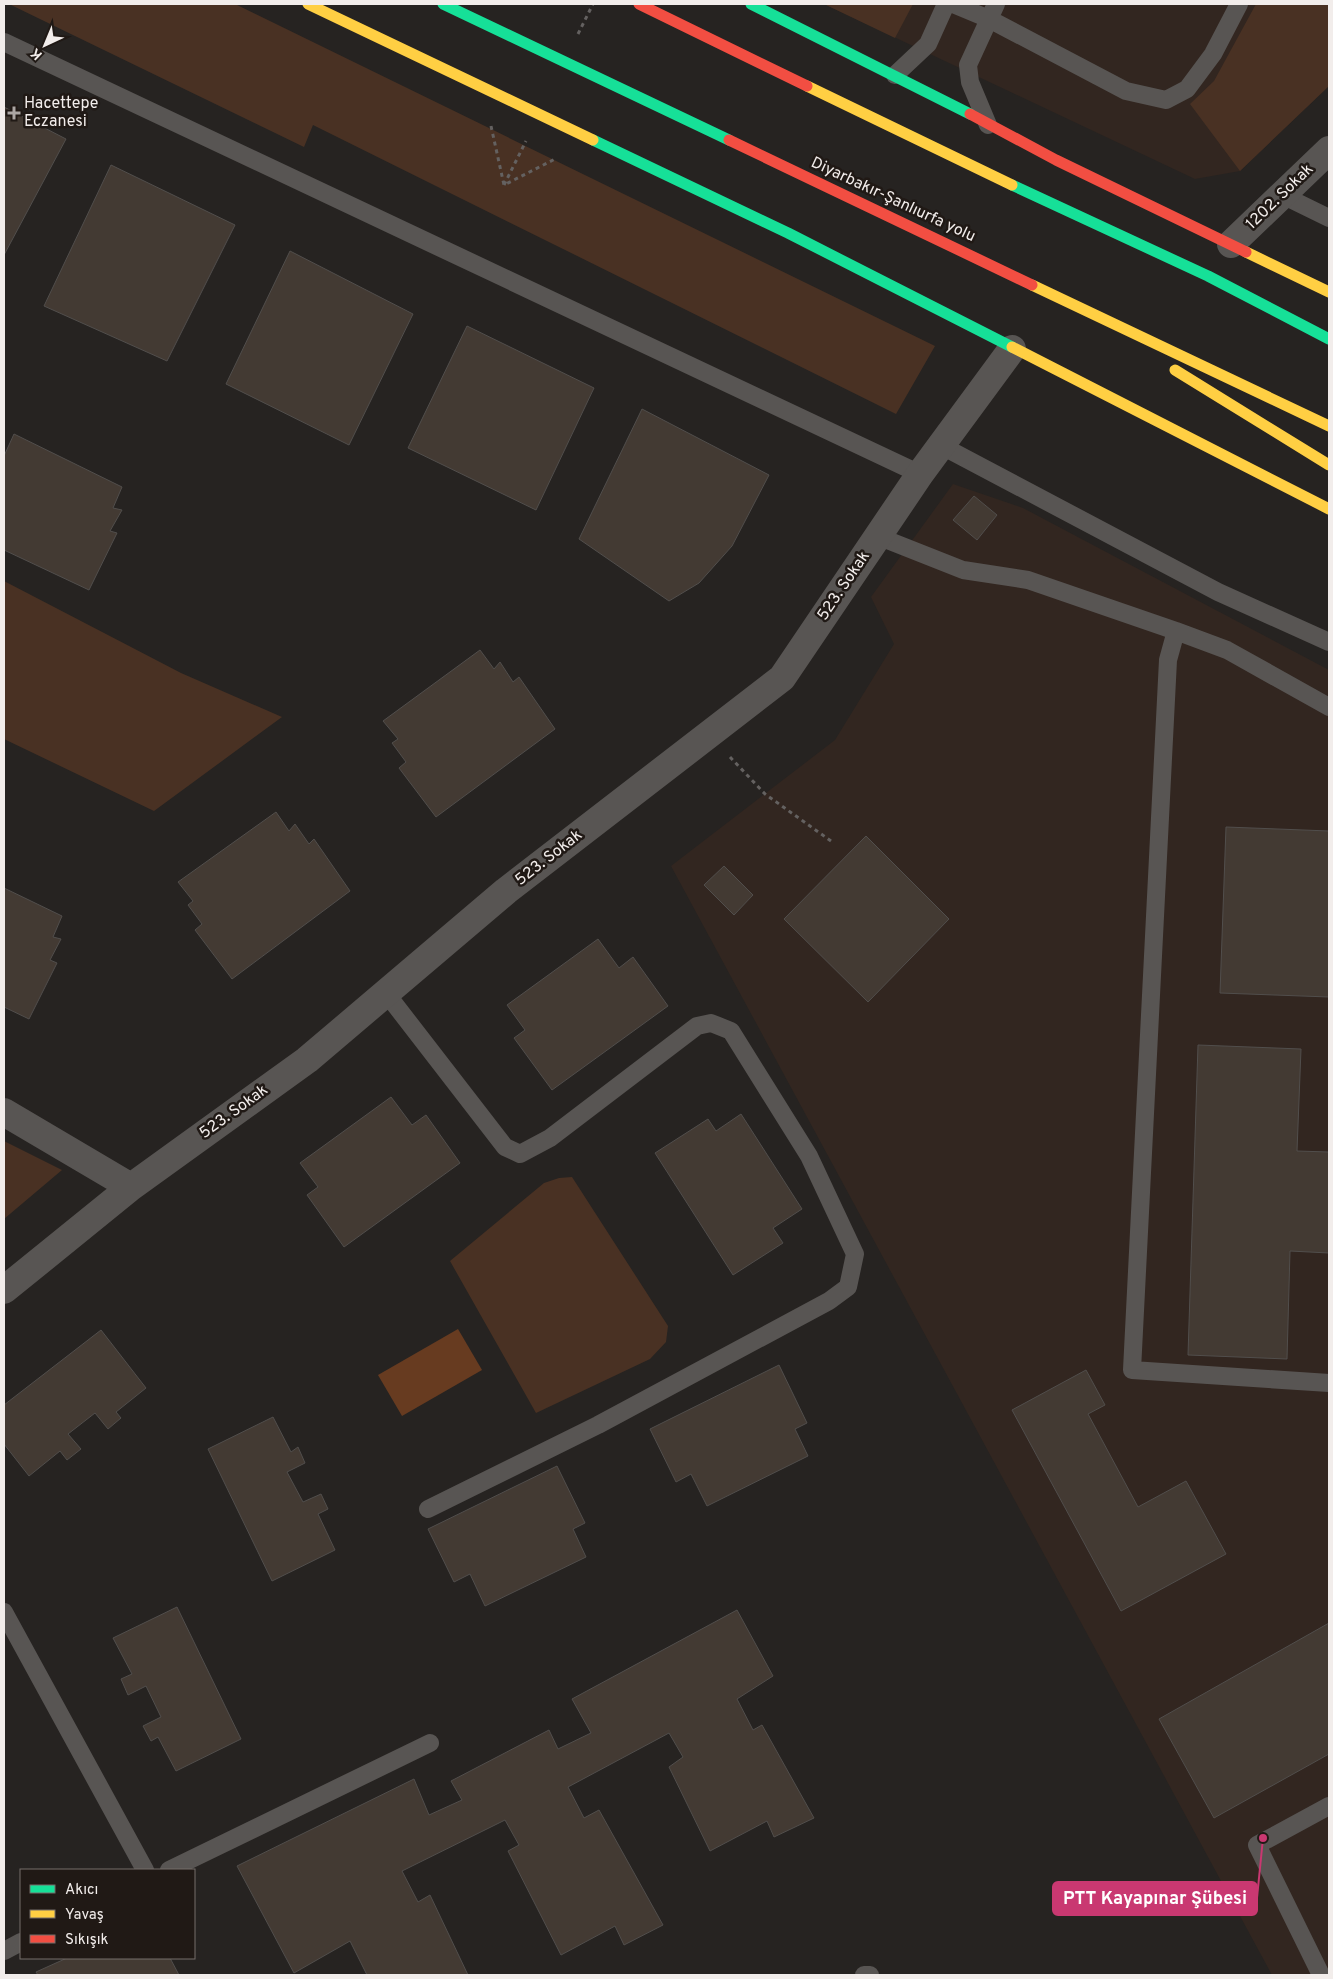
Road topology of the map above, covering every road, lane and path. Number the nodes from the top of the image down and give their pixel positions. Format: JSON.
{"nodes":[{"id":1,"x":308,"y":4,"type":"edge"},
{"id":2,"x":443,"y":4,"type":"edge"},
{"id":3,"x":639,"y":4,"type":"edge"},
{"id":4,"x":752,"y":4,"type":"edge"},
{"id":5,"x":946,"y":4,"type":"edge"},
{"id":6,"x":953,"y":4,"type":"edge"},
{"id":7,"x":1239,"y":4,"type":"edge"},
{"id":8,"x":993,"y":12,"type":"edge"},
{"id":9,"x":4,"y":42,"type":"edge"},
{"id":10,"x":895,"y":75,"type":"junction"},
{"id":11,"x":490,"y":120,"type":"dead end"},
{"id":12,"x":989,"y":125,"type":"junction"},
{"id":13,"x":1329,"y":150,"type":"edge"},
{"id":14,"x":560,"y":156,"type":"dead end"},
{"id":15,"x":1282,"y":195,"type":"junction"},
{"id":16,"x":1329,"y":218,"type":"edge"},
{"id":17,"x":1231,"y":244,"type":"junction"},
{"id":18,"x":1208,"y":276,"type":"junction"},
{"id":19,"x":1329,"y":292,"type":"edge"},
{"id":20,"x":1057,"y":296,"type":"junction"},
{"id":21,"x":1311,"y":315,"type":"dead end"},
{"id":22,"x":1329,"y":339,"type":"edge"},
{"id":23,"x":1012,"y":349,"type":"junction"},
{"id":24,"x":1148,"y":353,"type":"dead end"},
{"id":25,"x":1164,"y":363,"type":"dead end"},
{"id":26,"x":1329,"y":426,"type":"edge"},
{"id":27,"x":940,"y":445,"type":"junction"},
{"id":28,"x":1329,"y":465,"type":"edge"},
{"id":29,"x":920,"y":474,"type":"junction"},
{"id":30,"x":1329,"y":509,"type":"edge"},
{"id":31,"x":877,"y":536,"type":"junction"},
{"id":32,"x":1176,"y":631,"type":"junction"},
{"id":33,"x":1329,"y":642,"type":"edge"},
{"id":34,"x":1329,"y":707,"type":"edge"},
{"id":35,"x":709,"y":734,"type":"junction"},
{"id":36,"x":831,"y":841,"type":"dead end"},
{"id":37,"x":386,"y":993,"type":"junction"},
{"id":38,"x":4,"y":1112,"type":"edge"},
{"id":39,"x":131,"y":1187,"type":"junction"},
{"id":40,"x":4,"y":1290,"type":"edge"},
{"id":41,"x":1329,"y":1382,"type":"edge"},
{"id":42,"x":428,"y":1509,"type":"dead end"},
{"id":43,"x":4,"y":1612,"type":"edge"},
{"id":44,"x":430,"y":1743,"type":"dead end"},
{"id":45,"x":1329,"y":1806,"type":"edge"},
{"id":46,"x":144,"y":1869,"type":"edge"},
{"id":47,"x":171,"y":1869,"type":"edge"},
{"id":48,"x":20,"y":1942,"type":"edge"},
{"id":49,"x":4,"y":1950,"type":"edge"},
{"id":50,"x":864,"y":1975,"type":"edge"},
{"id":51,"x":870,"y":1975,"type":"edge"},
{"id":52,"x":1321,"y":1975,"type":"edge"}],
"edges":[{"from":1,"to":23,"type":"highway"},
{"from":2,"to":20,"type":"highway","name":"Diyarbakır-Şanlıurfa yolu"},
{"from":3,"to":18,"type":"highway"},
{"from":4,"to":10,"type":"highway"},
{"from":5,"to":10,"type":"lane"},
{"from":6,"to":8,"type":"lane"},
{"from":7,"to":8,"type":"lane"},
{"from":8,"to":12,"type":"lane"},
{"from":9,"to":29,"type":"lane"},
{"from":10,"to":12,"type":"highway"},
{"from":11,"to":14,"type":"path"},
{"from":12,"to":17,"type":"highway"},
{"from":13,"to":15,"type":"street","name":"1202. Sokak"},
{"from":15,"to":16,"type":"lane"},
{"from":15,"to":17,"type":"street","name":"1202. Sokak"},
{"from":17,"to":19,"type":"highway"},
{"from":18,"to":21,"type":"highway"},
{"from":18,"to":22,"type":"highway"},
{"from":20,"to":24,"type":"highway"},
{"from":20,"to":26,"type":"highway","name":"Diyarbakır-Şanlıurfa yolu"},
{"from":23,"to":27,"type":"street","name":"523. Sokak"},
{"from":23,"to":30,"type":"highway"},
{"from":25,"to":28,"type":"highway"},
{"from":27,"to":29,"type":"street","name":"523. Sokak"},
{"from":27,"to":33,"type":"lane"},
{"from":29,"to":31,"type":"street","name":"523. Sokak"},
{"from":31,"to":32,"type":"lane"},
{"from":31,"to":35,"type":"street","name":"523. Sokak"},
{"from":32,"to":34,"type":"lane"},
{"from":32,"to":41,"type":"lane"},
{"from":35,"to":36,"type":"path"},
{"from":35,"to":37,"type":"street","name":"523. Sokak"},
{"from":37,"to":39,"type":"street","name":"523. Sokak"},
{"from":37,"to":42,"type":"lane"},
{"from":38,"to":39,"type":"street"},
{"from":39,"to":40,"type":"street","name":"523. Sokak"},
{"from":43,"to":46,"type":"lane"},
{"from":44,"to":47,"type":"lane"},
{"from":45,"to":52,"type":"lane"},
{"from":48,"to":49,"type":"lane"},
{"from":50,"to":51,"type":"lane"}]}
